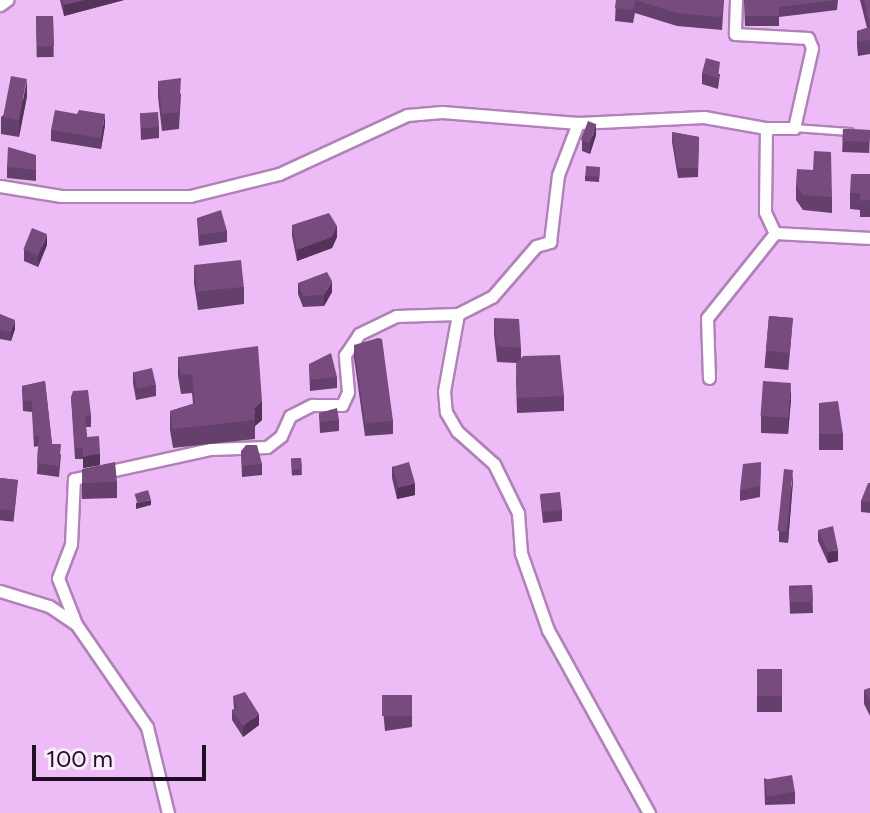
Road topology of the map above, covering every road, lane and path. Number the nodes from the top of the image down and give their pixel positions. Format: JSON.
{"nodes":[{"id":1,"x":7,"y":0,"type":"edge"},
{"id":2,"x":736,"y":0,"type":"edge"},
{"id":3,"x":0,"y":5,"type":"edge"},
{"id":4,"x":578,"y":123,"type":"junction"},
{"id":5,"x":766,"y":128,"type":"junction"},
{"id":6,"x":794,"y":128,"type":"junction"},
{"id":7,"x":858,"y":131,"type":"edge"},
{"id":8,"x":0,"y":186,"type":"edge"},
{"id":9,"x":775,"y":233,"type":"junction"},
{"id":10,"x":870,"y":238,"type":"edge"},
{"id":11,"x":458,"y":314,"type":"junction"},
{"id":12,"x":709,"y":378,"type":"dead end"},
{"id":13,"x":0,"y":591,"type":"edge"},
{"id":14,"x":76,"y":624,"type":"junction"},
{"id":15,"x":168,"y":813,"type":"edge"},
{"id":16,"x":649,"y":813,"type":"edge"}],
"edges":[{"from":1,"to":3,"type":"street"},
{"from":2,"to":6,"type":"street"},
{"from":4,"to":5,"type":"street"},
{"from":4,"to":8,"type":"street"},
{"from":4,"to":11,"type":"street"},
{"from":5,"to":6,"type":"street"},
{"from":5,"to":9,"type":"street"},
{"from":6,"to":7,"type":"lane"},
{"from":9,"to":10,"type":"street"},
{"from":9,"to":12,"type":"street"},
{"from":11,"to":14,"type":"street"},
{"from":11,"to":16,"type":"street"},
{"from":13,"to":14,"type":"street"},
{"from":14,"to":15,"type":"street"}]}
